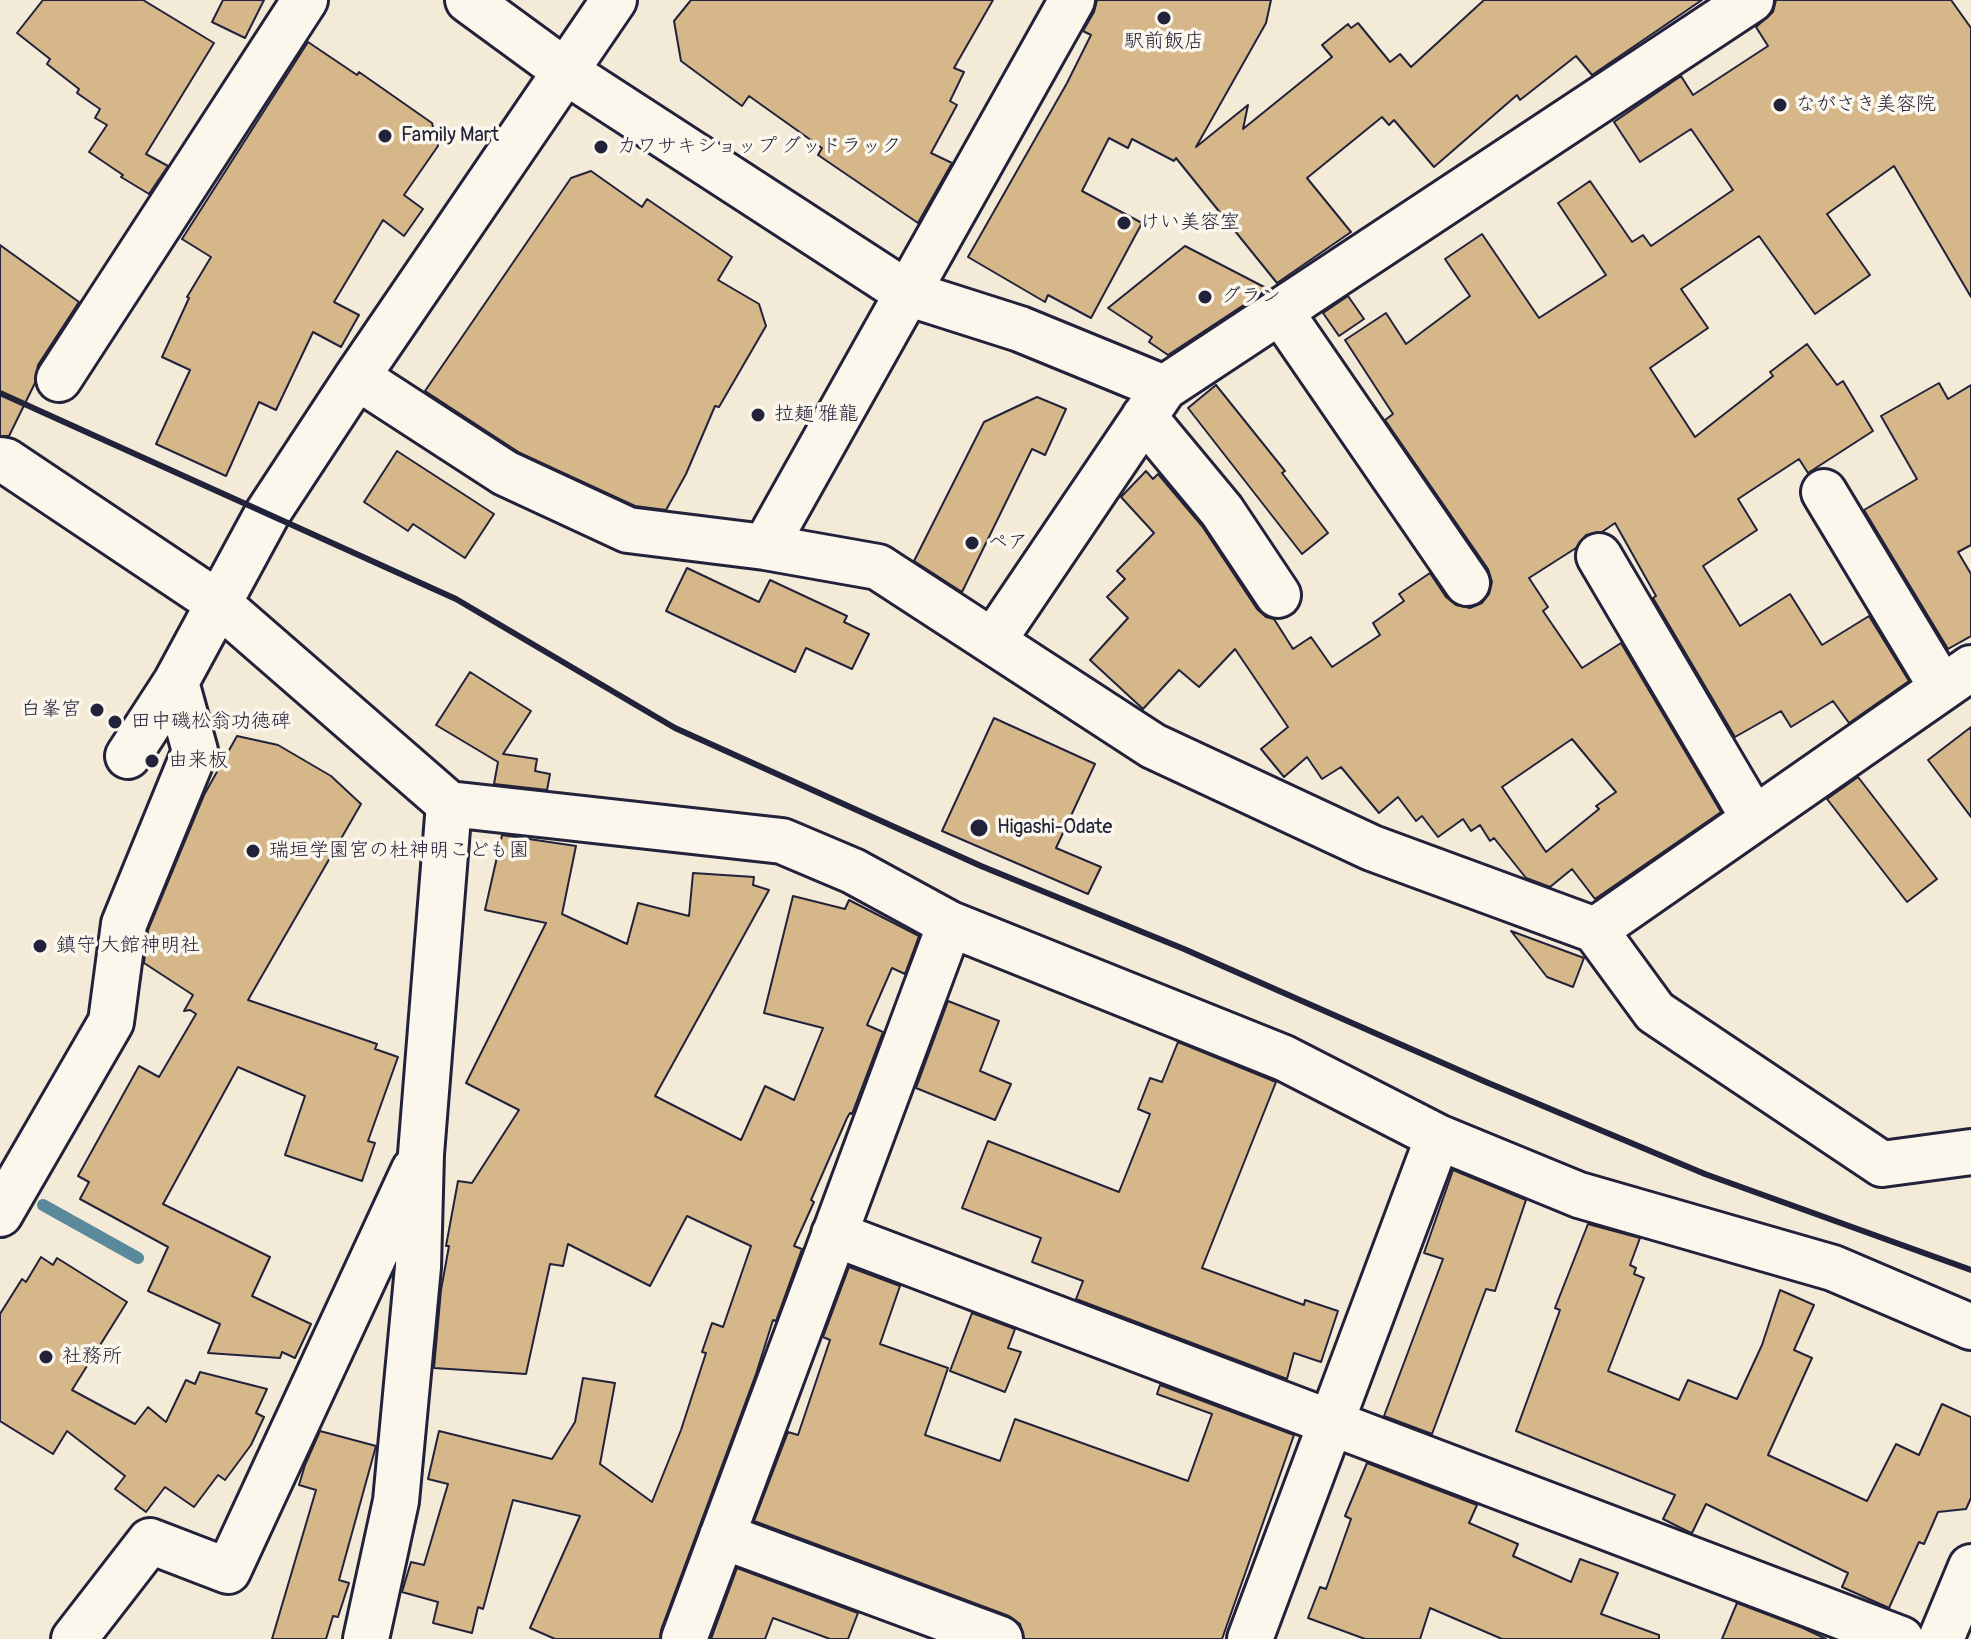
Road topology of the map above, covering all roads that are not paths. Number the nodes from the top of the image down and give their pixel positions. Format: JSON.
{"nodes":[{"id":1,"x":305,"y":0,"type":"edge"},
{"id":2,"x":468,"y":0,"type":"edge"},
{"id":3,"x":614,"y":0,"type":"edge"},
{"id":4,"x":1072,"y":0,"type":"edge"},
{"id":5,"x":1751,"y":0,"type":"edge"},
{"id":6,"x":565,"y":71,"type":"junction"},
{"id":7,"x":907,"y":293,"type":"junction"},
{"id":8,"x":1280,"y":311,"type":"junction"},
{"id":9,"x":357,"y":377,"type":"junction"},
{"id":10,"x":59,"y":379,"type":"dead end"},
{"id":11,"x":1154,"y":402,"type":"junction"},
{"id":12,"x":2,"y":464,"type":"edge"},
{"id":13,"x":1824,"y":492,"type":"dead end"},
{"id":14,"x":765,"y":547,"type":"junction"},
{"id":15,"x":1599,"y":556,"type":"dead end"},
{"id":16,"x":1467,"y":583,"type":"dead end"},
{"id":17,"x":1278,"y":595,"type":"dead end"},
{"id":18,"x":218,"y":603,"type":"junction"},
{"id":19,"x":993,"y":641,"type":"junction"},
{"id":20,"x":1956,"y":678,"type":"edge"},
{"id":21,"x":176,"y":682,"type":"junction"},
{"id":22,"x":128,"y":756,"type":"dead end"},
{"id":23,"x":449,"y":804,"type":"junction"},
{"id":24,"x":1754,"y":819,"type":"junction"},
{"id":25,"x":950,"y":924,"type":"junction"},
{"id":26,"x":1595,"y":930,"type":"junction"},
{"id":27,"x":1438,"y":1137,"type":"junction"},
{"id":28,"x":1971,"y":1152,"type":"edge"},
{"id":29,"x":421,"y":1154,"type":"junction"},
{"id":30,"x":0,"y":1214,"type":"edge"},
{"id":31,"x":834,"y":1234,"type":"junction"},
{"id":32,"x":1971,"y":1327,"type":"edge"},
{"id":33,"x":1331,"y":1423,"type":"junction"},
{"id":34,"x":722,"y":1536,"type":"junction"},
{"id":35,"x":1971,"y":1567,"type":"edge"},
{"id":36,"x":74,"y":1639,"type":"edge"},
{"id":37,"x":366,"y":1639,"type":"edge"},
{"id":38,"x":684,"y":1639,"type":"edge"},
{"id":39,"x":1000,"y":1639,"type":"edge"},
{"id":40,"x":1250,"y":1639,"type":"edge"},
{"id":41,"x":1901,"y":1639,"type":"edge"},
{"id":42,"x":1941,"y":1639,"type":"edge"}],
"edges":[{"from":1,"to":10,"type":"street"},
{"from":2,"to":6,"type":"street"},
{"from":3,"to":6,"type":"street"},
{"from":4,"to":7,"type":"street"},
{"from":5,"to":8,"type":"street"},
{"from":6,"to":7,"type":"street"},
{"from":6,"to":9,"type":"street"},
{"from":7,"to":11,"type":"street"},
{"from":7,"to":14,"type":"street"},
{"from":8,"to":11,"type":"street"},
{"from":8,"to":16,"type":"street"},
{"from":9,"to":14,"type":"street"},
{"from":9,"to":18,"type":"street"},
{"from":11,"to":17,"type":"street"},
{"from":11,"to":19,"type":"street"},
{"from":12,"to":18,"type":"street"},
{"from":13,"to":20,"type":"street"},
{"from":14,"to":19,"type":"street"},
{"from":15,"to":24,"type":"street"},
{"from":18,"to":21,"type":"street"},
{"from":18,"to":23,"type":"street"},
{"from":19,"to":26,"type":"street"},
{"from":20,"to":24,"type":"street"},
{"from":21,"to":22,"type":"street"},
{"from":21,"to":30,"type":"street"},
{"from":23,"to":25,"type":"street"},
{"from":23,"to":29,"type":"street"},
{"from":24,"to":26,"type":"street"},
{"from":25,"to":27,"type":"street"},
{"from":25,"to":31,"type":"street"},
{"from":26,"to":28,"type":"street"},
{"from":27,"to":32,"type":"street"},
{"from":27,"to":33,"type":"street"},
{"from":29,"to":36,"type":"street"},
{"from":29,"to":37,"type":"street"},
{"from":31,"to":33,"type":"street"},
{"from":31,"to":34,"type":"street"},
{"from":33,"to":40,"type":"street"},
{"from":33,"to":41,"type":"street"},
{"from":34,"to":38,"type":"street"},
{"from":34,"to":39,"type":"street"},
{"from":35,"to":42,"type":"street"}]}
